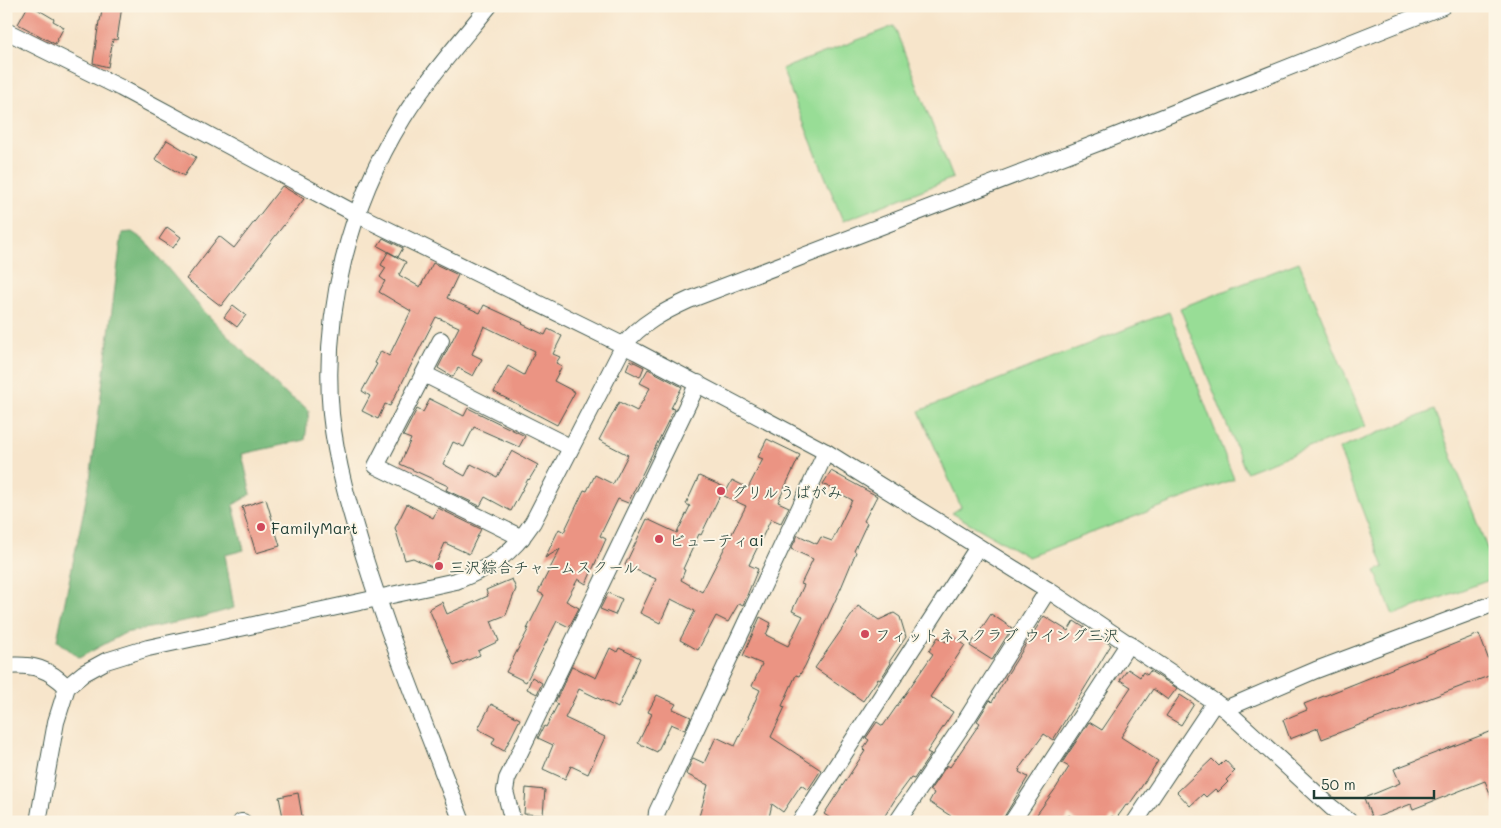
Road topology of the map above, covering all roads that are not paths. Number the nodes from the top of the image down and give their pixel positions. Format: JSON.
{"nodes":[{"id":1,"x":489,"y":6,"type":"edge"},
{"id":2,"x":1443,"y":6,"type":"edge"},
{"id":3,"x":6,"y":31,"type":"edge"},
{"id":4,"x":356,"y":214,"type":"junction"},
{"id":5,"x":441,"y":340,"type":"dead end"},
{"id":6,"x":624,"y":345,"type":"junction"},
{"id":7,"x":424,"y":374,"type":"junction"},
{"id":8,"x":698,"y":383,"type":"junction"},
{"id":9,"x":570,"y":447,"type":"junction"},
{"id":10,"x":826,"y":452,"type":"junction"},
{"id":11,"x":522,"y":538,"type":"junction"},
{"id":12,"x":978,"y":547,"type":"junction"},
{"id":13,"x":1048,"y":590,"type":"junction"},
{"id":14,"x":377,"y":598,"type":"junction"},
{"id":15,"x":1495,"y":603,"type":"edge"},
{"id":16,"x":1129,"y":643,"type":"junction"},
{"id":17,"x":6,"y":666,"type":"edge"},
{"id":18,"x":67,"y":688,"type":"junction"},
{"id":19,"x":1220,"y":706,"type":"junction"},
{"id":20,"x":38,"y":822,"type":"edge"},
{"id":21,"x":462,"y":822,"type":"edge"},
{"id":22,"x":513,"y":822,"type":"edge"},
{"id":23,"x":656,"y":822,"type":"edge"},
{"id":24,"x":800,"y":822,"type":"edge"},
{"id":25,"x":897,"y":822,"type":"edge"},
{"id":26,"x":1012,"y":822,"type":"edge"},
{"id":27,"x":1135,"y":822,"type":"edge"},
{"id":28,"x":1350,"y":822,"type":"edge"}],
"edges":[{"from":1,"to":4,"type":"street"},
{"from":2,"to":6,"type":"street"},
{"from":3,"to":4,"type":"street"},
{"from":4,"to":6,"type":"street"},
{"from":4,"to":14,"type":"street"},
{"from":5,"to":7,"type":"street"},
{"from":6,"to":8,"type":"street"},
{"from":6,"to":9,"type":"street"},
{"from":7,"to":9,"type":"street"},
{"from":7,"to":11,"type":"street"},
{"from":8,"to":10,"type":"street"},
{"from":8,"to":22,"type":"street"},
{"from":9,"to":11,"type":"street"},
{"from":10,"to":12,"type":"street"},
{"from":10,"to":23,"type":"street"},
{"from":11,"to":14,"type":"street"},
{"from":12,"to":13,"type":"street"},
{"from":12,"to":24,"type":"street"},
{"from":13,"to":16,"type":"street"},
{"from":13,"to":25,"type":"street"},
{"from":14,"to":18,"type":"street"},
{"from":14,"to":21,"type":"street"},
{"from":15,"to":19,"type":"street"},
{"from":16,"to":19,"type":"street"},
{"from":16,"to":26,"type":"street"},
{"from":17,"to":18,"type":"street"},
{"from":18,"to":20,"type":"street"},
{"from":19,"to":27,"type":"street"},
{"from":19,"to":28,"type":"street"}]}
